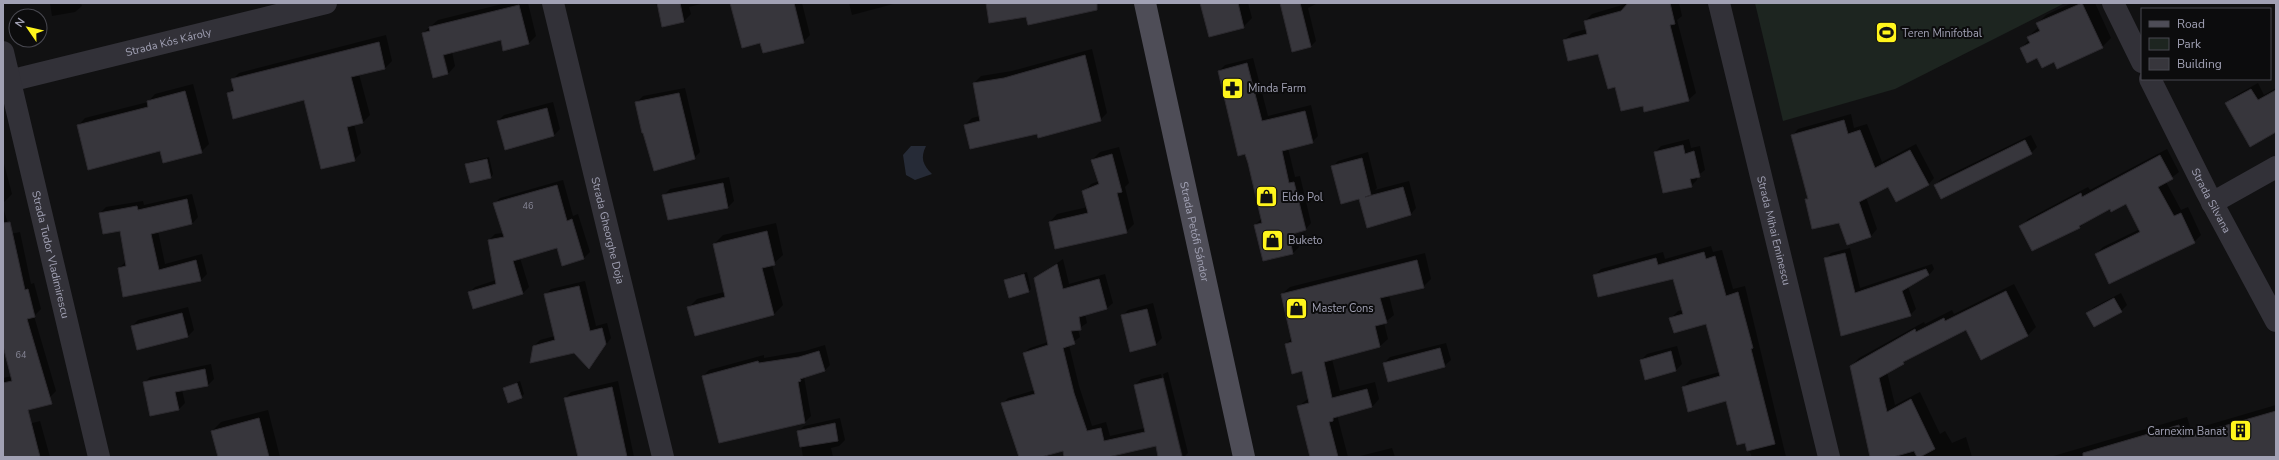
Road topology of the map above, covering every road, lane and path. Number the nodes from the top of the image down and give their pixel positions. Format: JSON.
{"nodes":[{"id":1,"x":326,"y":3,"type":"edge"},
{"id":2,"x":554,"y":3,"type":"edge"},
{"id":3,"x":1719,"y":3,"type":"edge"},
{"id":4,"x":2112,"y":3,"type":"edge"},
{"id":5,"x":1144,"y":4,"type":"edge"},
{"id":6,"x":3,"y":52,"type":"edge"},
{"id":7,"x":2141,"y":60,"type":"edge"},
{"id":8,"x":9,"y":80,"type":"junction"},
{"id":9,"x":2150,"y":80,"type":"edge"},
{"id":10,"x":2276,"y":167,"type":"edge"},
{"id":11,"x":2212,"y":203,"type":"junction"},
{"id":12,"x":2276,"y":320,"type":"edge"},
{"id":13,"x":100,"y":457,"type":"edge"},
{"id":14,"x":663,"y":457,"type":"edge"},
{"id":15,"x":1244,"y":457,"type":"edge"},
{"id":16,"x":1830,"y":457,"type":"edge"}],
"edges":[{"from":1,"to":8,"type":"street","name":"Strada Kós Károly"},
{"from":2,"to":14,"type":"street","name":"Strada Gheorghe Doja"},
{"from":3,"to":16,"type":"street","name":"Strada Mihai Eminescu"},
{"from":4,"to":7,"type":"street"},
{"from":5,"to":15,"type":"main road","name":"Strada Petőfi Sándor"},
{"from":6,"to":8,"type":"street","name":"Strada Tudor Vladimirescu"},
{"from":8,"to":13,"type":"street","name":"Strada Tudor Vladimirescu"},
{"from":9,"to":11,"type":"street","name":"Strada Silvana"},
{"from":10,"to":11,"type":"street"},
{"from":11,"to":12,"type":"street","name":"Strada Silvana"}]}
